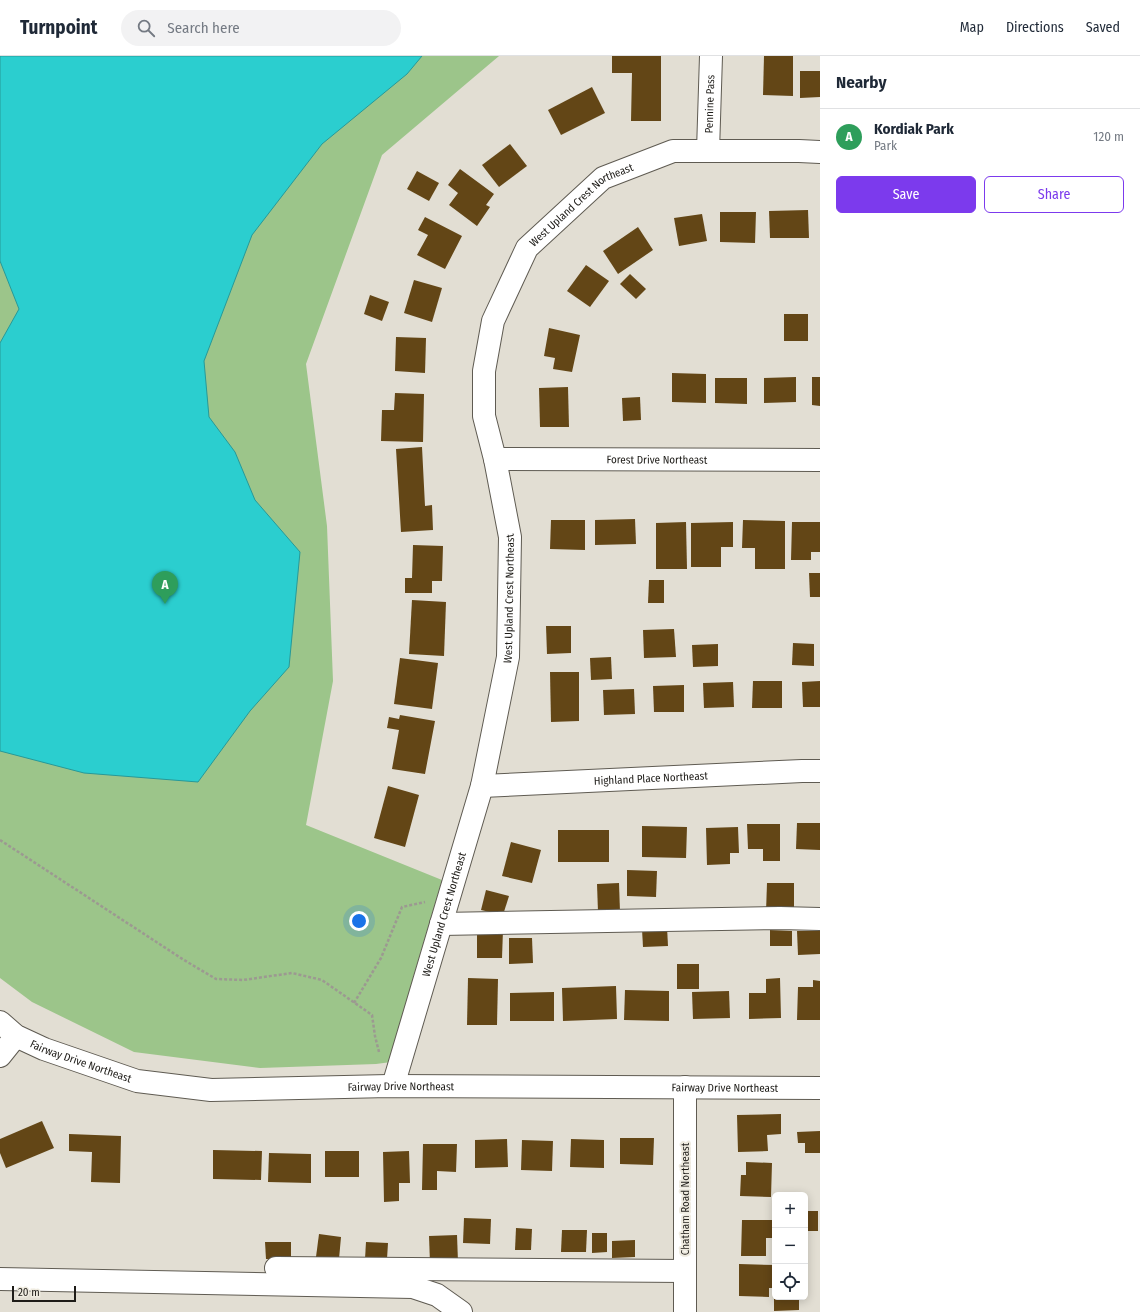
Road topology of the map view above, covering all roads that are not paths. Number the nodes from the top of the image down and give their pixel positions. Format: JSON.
{"nodes":[{"id":1,"x":711,"y":56,"type":"edge"},
{"id":2,"x":708,"y":151,"type":"junction"},
{"id":3,"x":820,"y":152,"type":"edge"},
{"id":4,"x":495,"y":459,"type":"junction"},
{"id":5,"x":820,"y":460,"type":"edge"},
{"id":6,"x":820,"y":771,"type":"edge"},
{"id":7,"x":482,"y":786,"type":"junction"},
{"id":8,"x":444,"y":914,"type":"junction"},
{"id":9,"x":820,"y":919,"type":"edge"},
{"id":10,"x":0,"y":1022,"type":"edge"},
{"id":11,"x":16,"y":1036,"type":"junction"},
{"id":12,"x":0,"y":1056,"type":"edge"},
{"id":13,"x":391,"y":1086,"type":"junction"},
{"id":14,"x":685,"y":1087,"type":"junction"},
{"id":15,"x":820,"y":1088,"type":"edge"},
{"id":16,"x":276,"y":1268,"type":"dead end"},
{"id":17,"x":685,"y":1271,"type":"junction"},
{"id":18,"x":0,"y":1279,"type":"edge"},
{"id":19,"x":461,"y":1312,"type":"edge"},
{"id":20,"x":685,"y":1312,"type":"edge"}],
"edges":[{"from":1,"to":2,"type":"street","name":"Pennine Pass"},
{"from":2,"to":3,"type":"street","name":"West Upland Crest Northeast"},
{"from":2,"to":4,"type":"street","name":"West Upland Crest Northeast"},
{"from":4,"to":5,"type":"street","name":"Forest Drive Northeast"},
{"from":4,"to":7,"type":"street","name":"West Upland Crest Northeast"},
{"from":6,"to":7,"type":"street","name":"Highland Place Northeast"},
{"from":7,"to":8,"type":"street","name":"West Upland Crest Northeast"},
{"from":8,"to":9,"type":"street"},
{"from":8,"to":13,"type":"street","name":"West Upland Crest Northeast"},
{"from":10,"to":11,"type":"street"},
{"from":11,"to":12,"type":"street","name":"Fairway Drive Northeast"},
{"from":11,"to":13,"type":"street","name":"Fairway Drive Northeast"},
{"from":13,"to":14,"type":"street","name":"Fairway Drive Northeast"},
{"from":14,"to":15,"type":"street","name":"Fairway Drive Northeast"},
{"from":14,"to":17,"type":"street","name":"Chatham Road Northeast"},
{"from":16,"to":17,"type":"street"},
{"from":17,"to":20,"type":"street","name":"Chatham Road Northeast"},
{"from":18,"to":19,"type":"street"}]}
